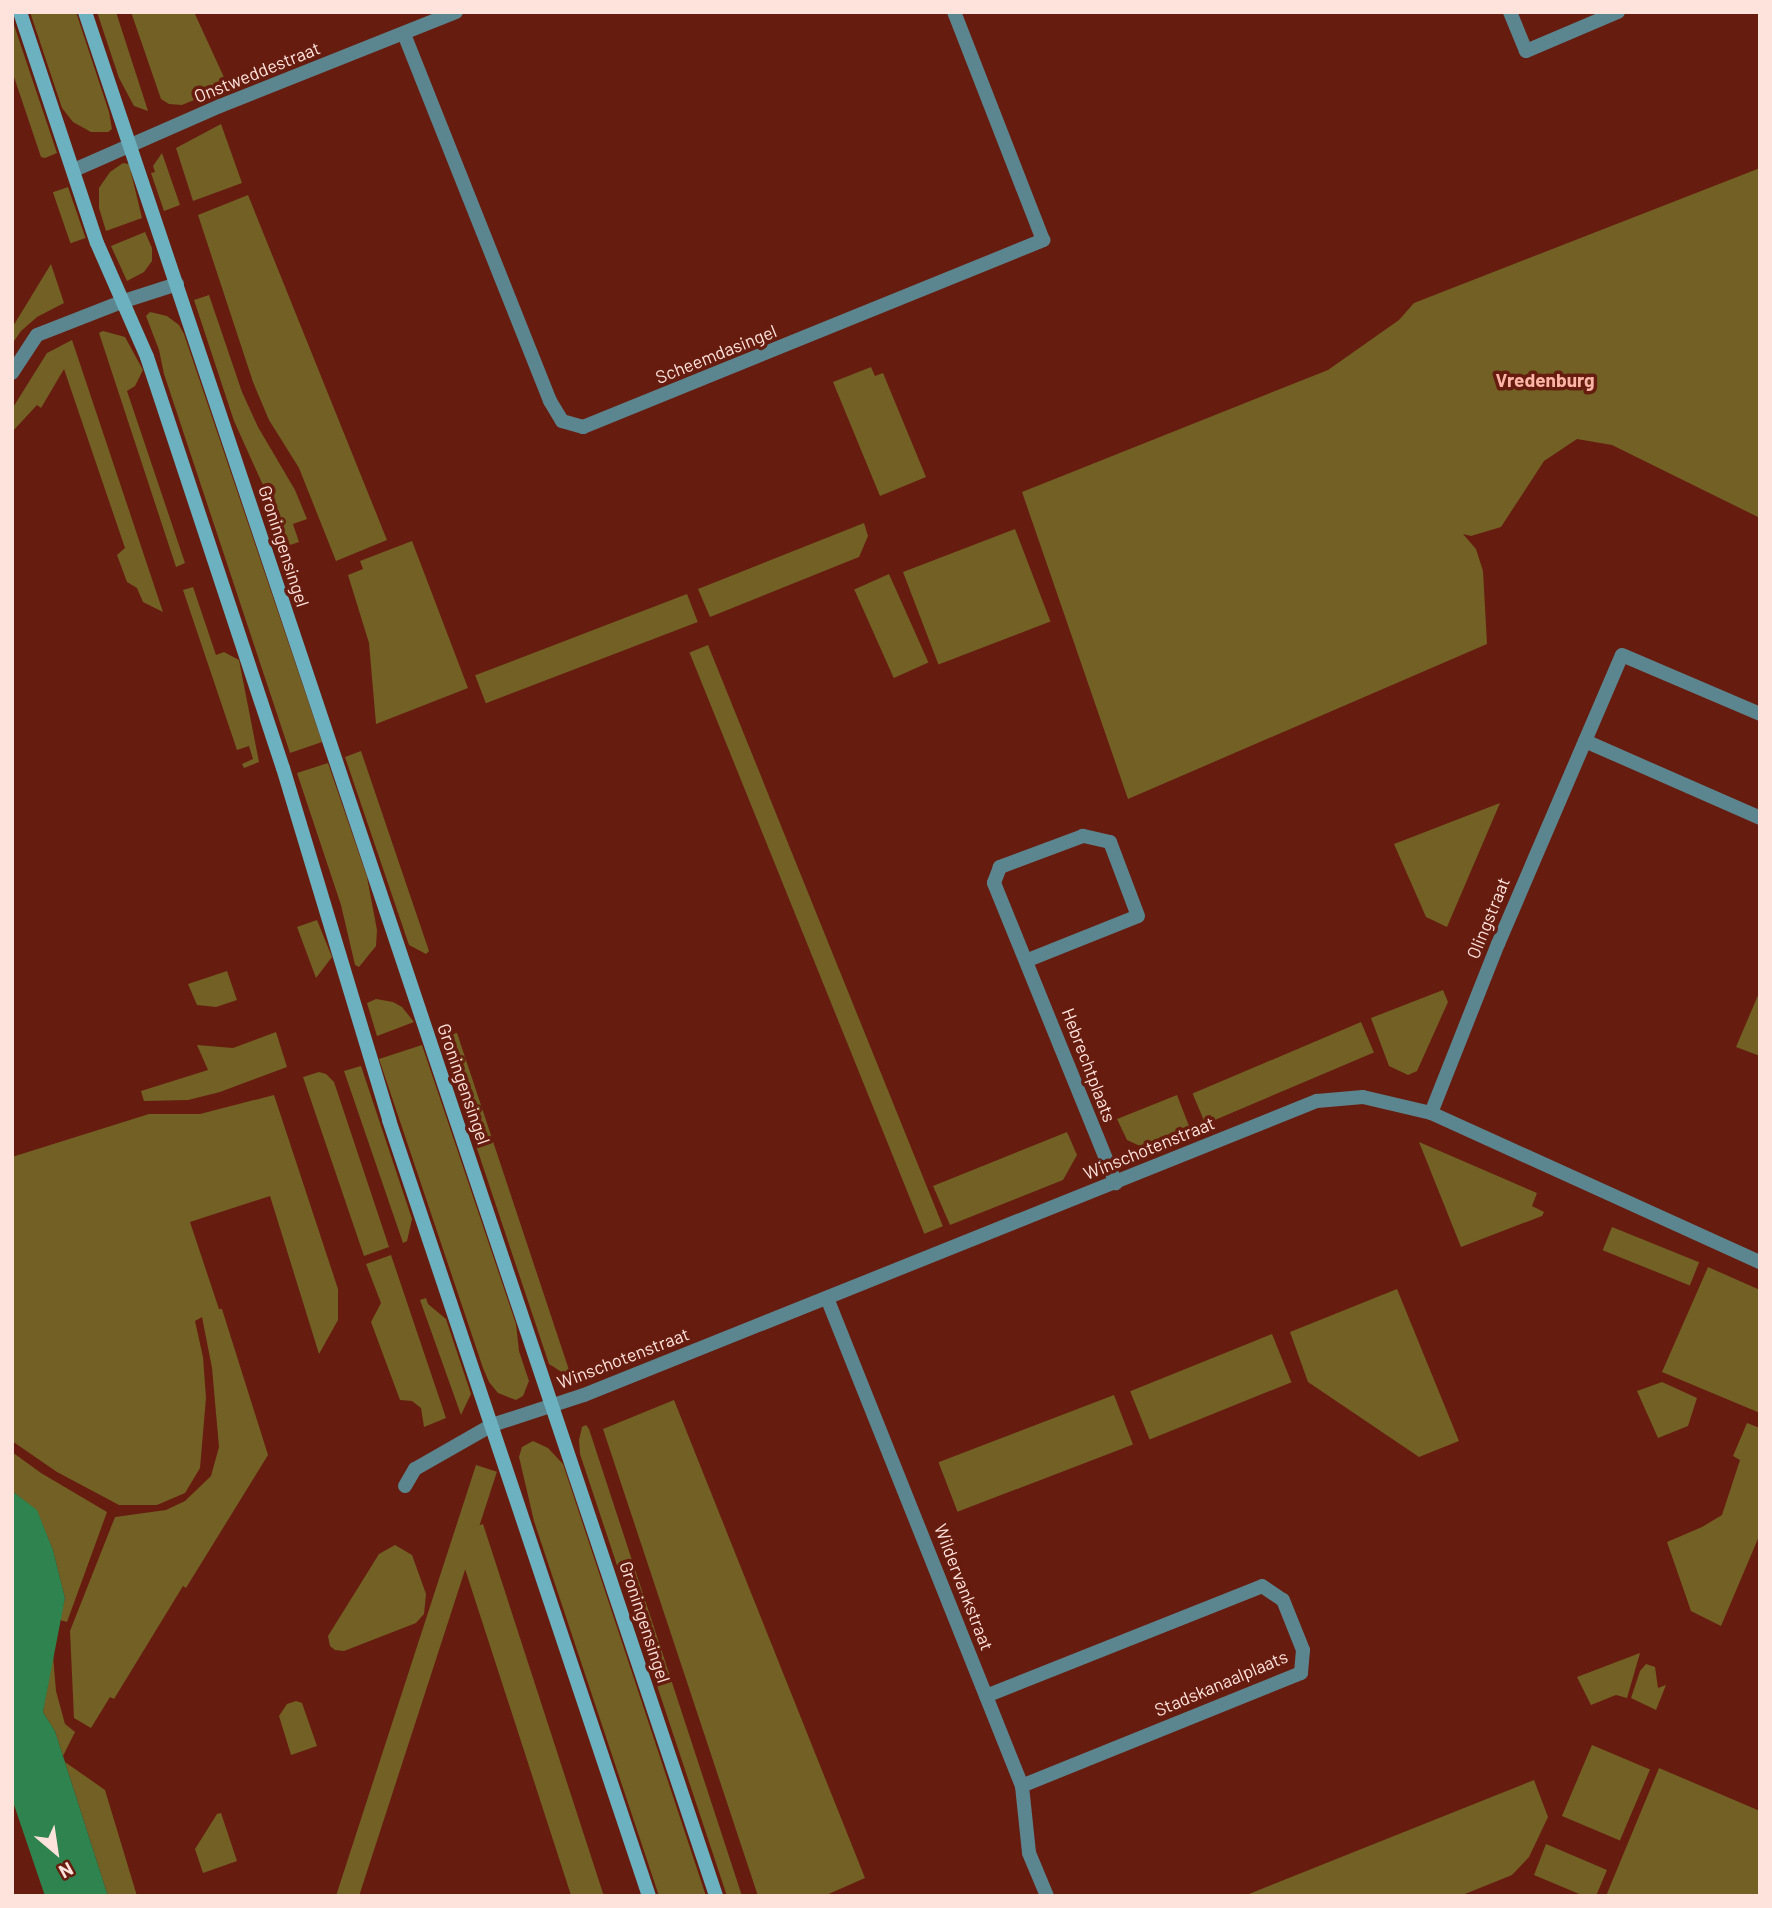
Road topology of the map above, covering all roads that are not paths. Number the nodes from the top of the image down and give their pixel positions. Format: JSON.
{"nodes":[{"id":1,"x":20,"y":12,"type":"edge"},
{"id":2,"x":85,"y":12,"type":"edge"},
{"id":3,"x":456,"y":12,"type":"edge"},
{"id":4,"x":954,"y":12,"type":"edge"},
{"id":5,"x":1510,"y":12,"type":"edge"},
{"id":6,"x":1618,"y":12,"type":"edge"},
{"id":7,"x":404,"y":34,"type":"junction"},
{"id":8,"x":130,"y":147,"type":"junction"},
{"id":9,"x":74,"y":170,"type":"junction"},
{"id":10,"x":177,"y":284,"type":"junction"},
{"id":11,"x":121,"y":302,"type":"junction"},
{"id":12,"x":12,"y":373,"type":"edge"},
{"id":13,"x":1760,"y":714,"type":"edge"},
{"id":14,"x":1585,"y":741,"type":"junction"},
{"id":15,"x":1760,"y":818,"type":"edge"},
{"id":16,"x":1028,"y":960,"type":"junction"},
{"id":17,"x":1431,"y":1113,"type":"junction"},
{"id":18,"x":1116,"y":1183,"type":"junction"},
{"id":19,"x":1760,"y":1262,"type":"edge"},
{"id":20,"x":827,"y":1298,"type":"junction"},
{"id":21,"x":552,"y":1405,"type":"junction"},
{"id":22,"x":492,"y":1425,"type":"junction"},
{"id":23,"x":405,"y":1486,"type":"dead end"},
{"id":24,"x":986,"y":1696,"type":"junction"},
{"id":25,"x":1022,"y":1786,"type":"junction"},
{"id":26,"x":649,"y":1896,"type":"edge"},
{"id":27,"x":716,"y":1896,"type":"edge"},
{"id":28,"x":1047,"y":1896,"type":"edge"}],
"edges":[{"from":1,"to":9,"type":"street"},
{"from":2,"to":8,"type":"street","name":"Groningensingel"},
{"from":3,"to":7,"type":"street","name":"Onstweddestraat"},
{"from":4,"to":7,"type":"street","name":"Scheemdasingel"},
{"from":5,"to":6,"type":"street"},
{"from":7,"to":8,"type":"street","name":"Onstweddestraat"},
{"from":8,"to":9,"type":"street","name":"Onstweddestraat"},
{"from":8,"to":10,"type":"street","name":"Groningensingel"},
{"from":9,"to":11,"type":"street"},
{"from":10,"to":11,"type":"street"},
{"from":10,"to":21,"type":"street","name":"Groningensingel"},
{"from":11,"to":12,"type":"street"},
{"from":11,"to":22,"type":"street"},
{"from":13,"to":14,"type":"street","name":"Olingstraat"},
{"from":14,"to":15,"type":"street"},
{"from":14,"to":17,"type":"street","name":"Olingstraat"},
{"from":16,"to":16,"type":"street","name":"Hebrechtplaats"},
{"from":16,"to":18,"type":"street","name":"Hebrechtplaats"},
{"from":17,"to":18,"type":"street","name":"Winschotenstraat"},
{"from":17,"to":19,"type":"street","name":"Winschotenstraat"},
{"from":18,"to":20,"type":"street","name":"Winschotenstraat"},
{"from":20,"to":21,"type":"street","name":"Winschotenstraat"},
{"from":20,"to":24,"type":"street","name":"Wildervankstraat"},
{"from":21,"to":22,"type":"street","name":"Winschotenstraat"},
{"from":21,"to":27,"type":"street","name":"Groningensingel"},
{"from":22,"to":23,"type":"street"},
{"from":22,"to":26,"type":"street"},
{"from":24,"to":25,"type":"street","name":"Wildervankstraat"},
{"from":24,"to":25,"type":"street","name":"Stadskanaalplaats"},
{"from":25,"to":28,"type":"street","name":"Wildervankstraat"}]}
